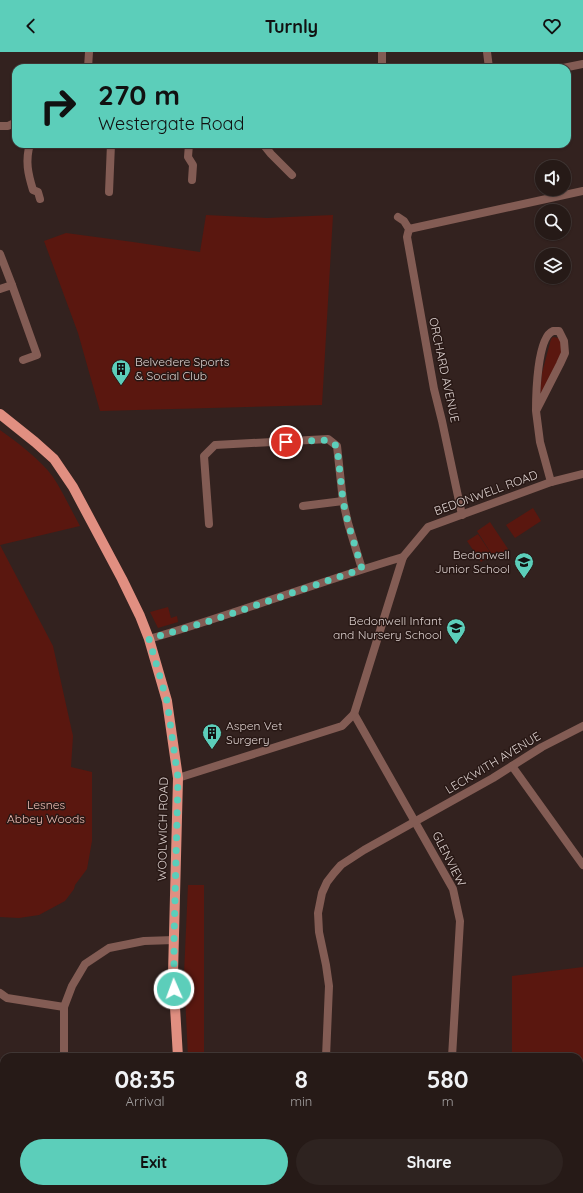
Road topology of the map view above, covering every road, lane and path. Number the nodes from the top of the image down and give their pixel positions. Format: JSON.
{"nodes":[{"id":1,"x":89,"y":52,"type":"edge"},
{"id":2,"x":382,"y":52,"type":"edge"},
{"id":3,"x":487,"y":52,"type":"edge"},
{"id":4,"x":88,"y":64,"type":"edge"},
{"id":5,"x":382,"y":64,"type":"edge"},
{"id":6,"x":488,"y":64,"type":"edge"},
{"id":7,"x":583,"y":64,"type":"edge"},
{"id":8,"x":571,"y":66,"type":"edge"},
{"id":9,"x":12,"y":124,"type":"edge"},
{"id":10,"x":0,"y":126,"type":"edge"},
{"id":11,"x":29,"y":148,"type":"edge"},
{"id":12,"x":111,"y":148,"type":"edge"},
{"id":13,"x":189,"y":148,"type":"edge"},
{"id":14,"x":266,"y":148,"type":"edge"},
{"id":15,"x":292,"y":175,"type":"dead end"},
{"id":16,"x":192,"y":180,"type":"dead end"},
{"id":17,"x":583,"y":190,"type":"edge"},
{"id":18,"x":109,"y":192,"type":"dead end"},
{"id":19,"x":40,"y":199,"type":"dead end"},
{"id":20,"x":398,"y":217,"type":"dead end"},
{"id":21,"x":409,"y":229,"type":"junction"},
{"id":22,"x":0,"y":254,"type":"edge"},
{"id":23,"x":12,"y":285,"type":"junction"},
{"id":24,"x":0,"y":289,"type":"edge"},
{"id":25,"x":24,"y":360,"type":"dead end"},
{"id":26,"x":536,"y":411,"type":"junction"},
{"id":27,"x":0,"y":414,"type":"edge"},
{"id":28,"x":583,"y":474,"type":"edge"},
{"id":29,"x":551,"y":482,"type":"junction"},
{"id":30,"x":343,"y":501,"type":"junction"},
{"id":31,"x":304,"y":506,"type":"dead end"},
{"id":32,"x":462,"y":515,"type":"junction"},
{"id":33,"x":209,"y":524,"type":"dead end"},
{"id":34,"x":403,"y":557,"type":"junction"},
{"id":35,"x":362,"y":569,"type":"junction"},
{"id":36,"x":149,"y":639,"type":"junction"},
{"id":37,"x":354,"y":714,"type":"junction"},
{"id":38,"x":583,"y":726,"type":"edge"},
{"id":39,"x":512,"y":766,"type":"junction"},
{"id":40,"x":178,"y":778,"type":"junction"},
{"id":41,"x":415,"y":822,"type":"junction"},
{"id":42,"x":583,"y":865,"type":"edge"},
{"id":43,"x":174,"y":940,"type":"junction"},
{"id":44,"x":0,"y":993,"type":"edge"},
{"id":45,"x":64,"y":1007,"type":"junction"},
{"id":46,"x":64,"y":1053,"type":"edge"},
{"id":47,"x":178,"y":1053,"type":"edge"},
{"id":48,"x":326,"y":1053,"type":"edge"},
{"id":49,"x":452,"y":1053,"type":"edge"}],
"edges":[{"from":1,"to":4,"type":"street"},
{"from":2,"to":5,"type":"street"},
{"from":3,"to":6,"type":"street"},
{"from":7,"to":8,"type":"street"},
{"from":9,"to":10,"type":"street"},
{"from":11,"to":19,"type":"street"},
{"from":12,"to":18,"type":"street"},
{"from":13,"to":16,"type":"street"},
{"from":14,"to":15,"type":"street"},
{"from":17,"to":21,"type":"street"},
{"from":20,"to":21,"type":"street"},
{"from":21,"to":32,"type":"street","name":"ORCHARD AVENUE"},
{"from":22,"to":23,"type":"street"},
{"from":23,"to":24,"type":"street"},
{"from":23,"to":25,"type":"street"},
{"from":26,"to":26,"type":"street"},
{"from":26,"to":29,"type":"street"},
{"from":27,"to":36,"type":"main road","name":"WOOLWICH ROAD"},
{"from":28,"to":29,"type":"street","name":"BEDONWELL ROAD"},
{"from":29,"to":32,"type":"street","name":"BEDONWELL ROAD"},
{"from":30,"to":31,"type":"street"},
{"from":30,"to":33,"type":"street"},
{"from":30,"to":35,"type":"street"},
{"from":32,"to":34,"type":"street","name":"BEDONWELL ROAD"},
{"from":34,"to":35,"type":"street"},
{"from":34,"to":37,"type":"street","name":"BEDONWELL ROAD"},
{"from":35,"to":36,"type":"street"},
{"from":36,"to":40,"type":"main road","name":"WOOLWICH ROAD"},
{"from":37,"to":40,"type":"street"},
{"from":37,"to":41,"type":"street","name":"GLENVIEW"},
{"from":38,"to":39,"type":"street","name":"LECKWITH AVENUE"},
{"from":39,"to":41,"type":"street","name":"LECKWITH AVENUE"},
{"from":39,"to":42,"type":"street"},
{"from":40,"to":43,"type":"main road","name":"WOOLWICH ROAD"},
{"from":41,"to":48,"type":"street","name":"LECKWITH AVENUE"},
{"from":41,"to":49,"type":"street","name":"GLENVIEW"},
{"from":43,"to":45,"type":"street"},
{"from":43,"to":47,"type":"main road","name":"WOOLWICH ROAD"},
{"from":44,"to":45,"type":"street"},
{"from":45,"to":46,"type":"street"}]}
